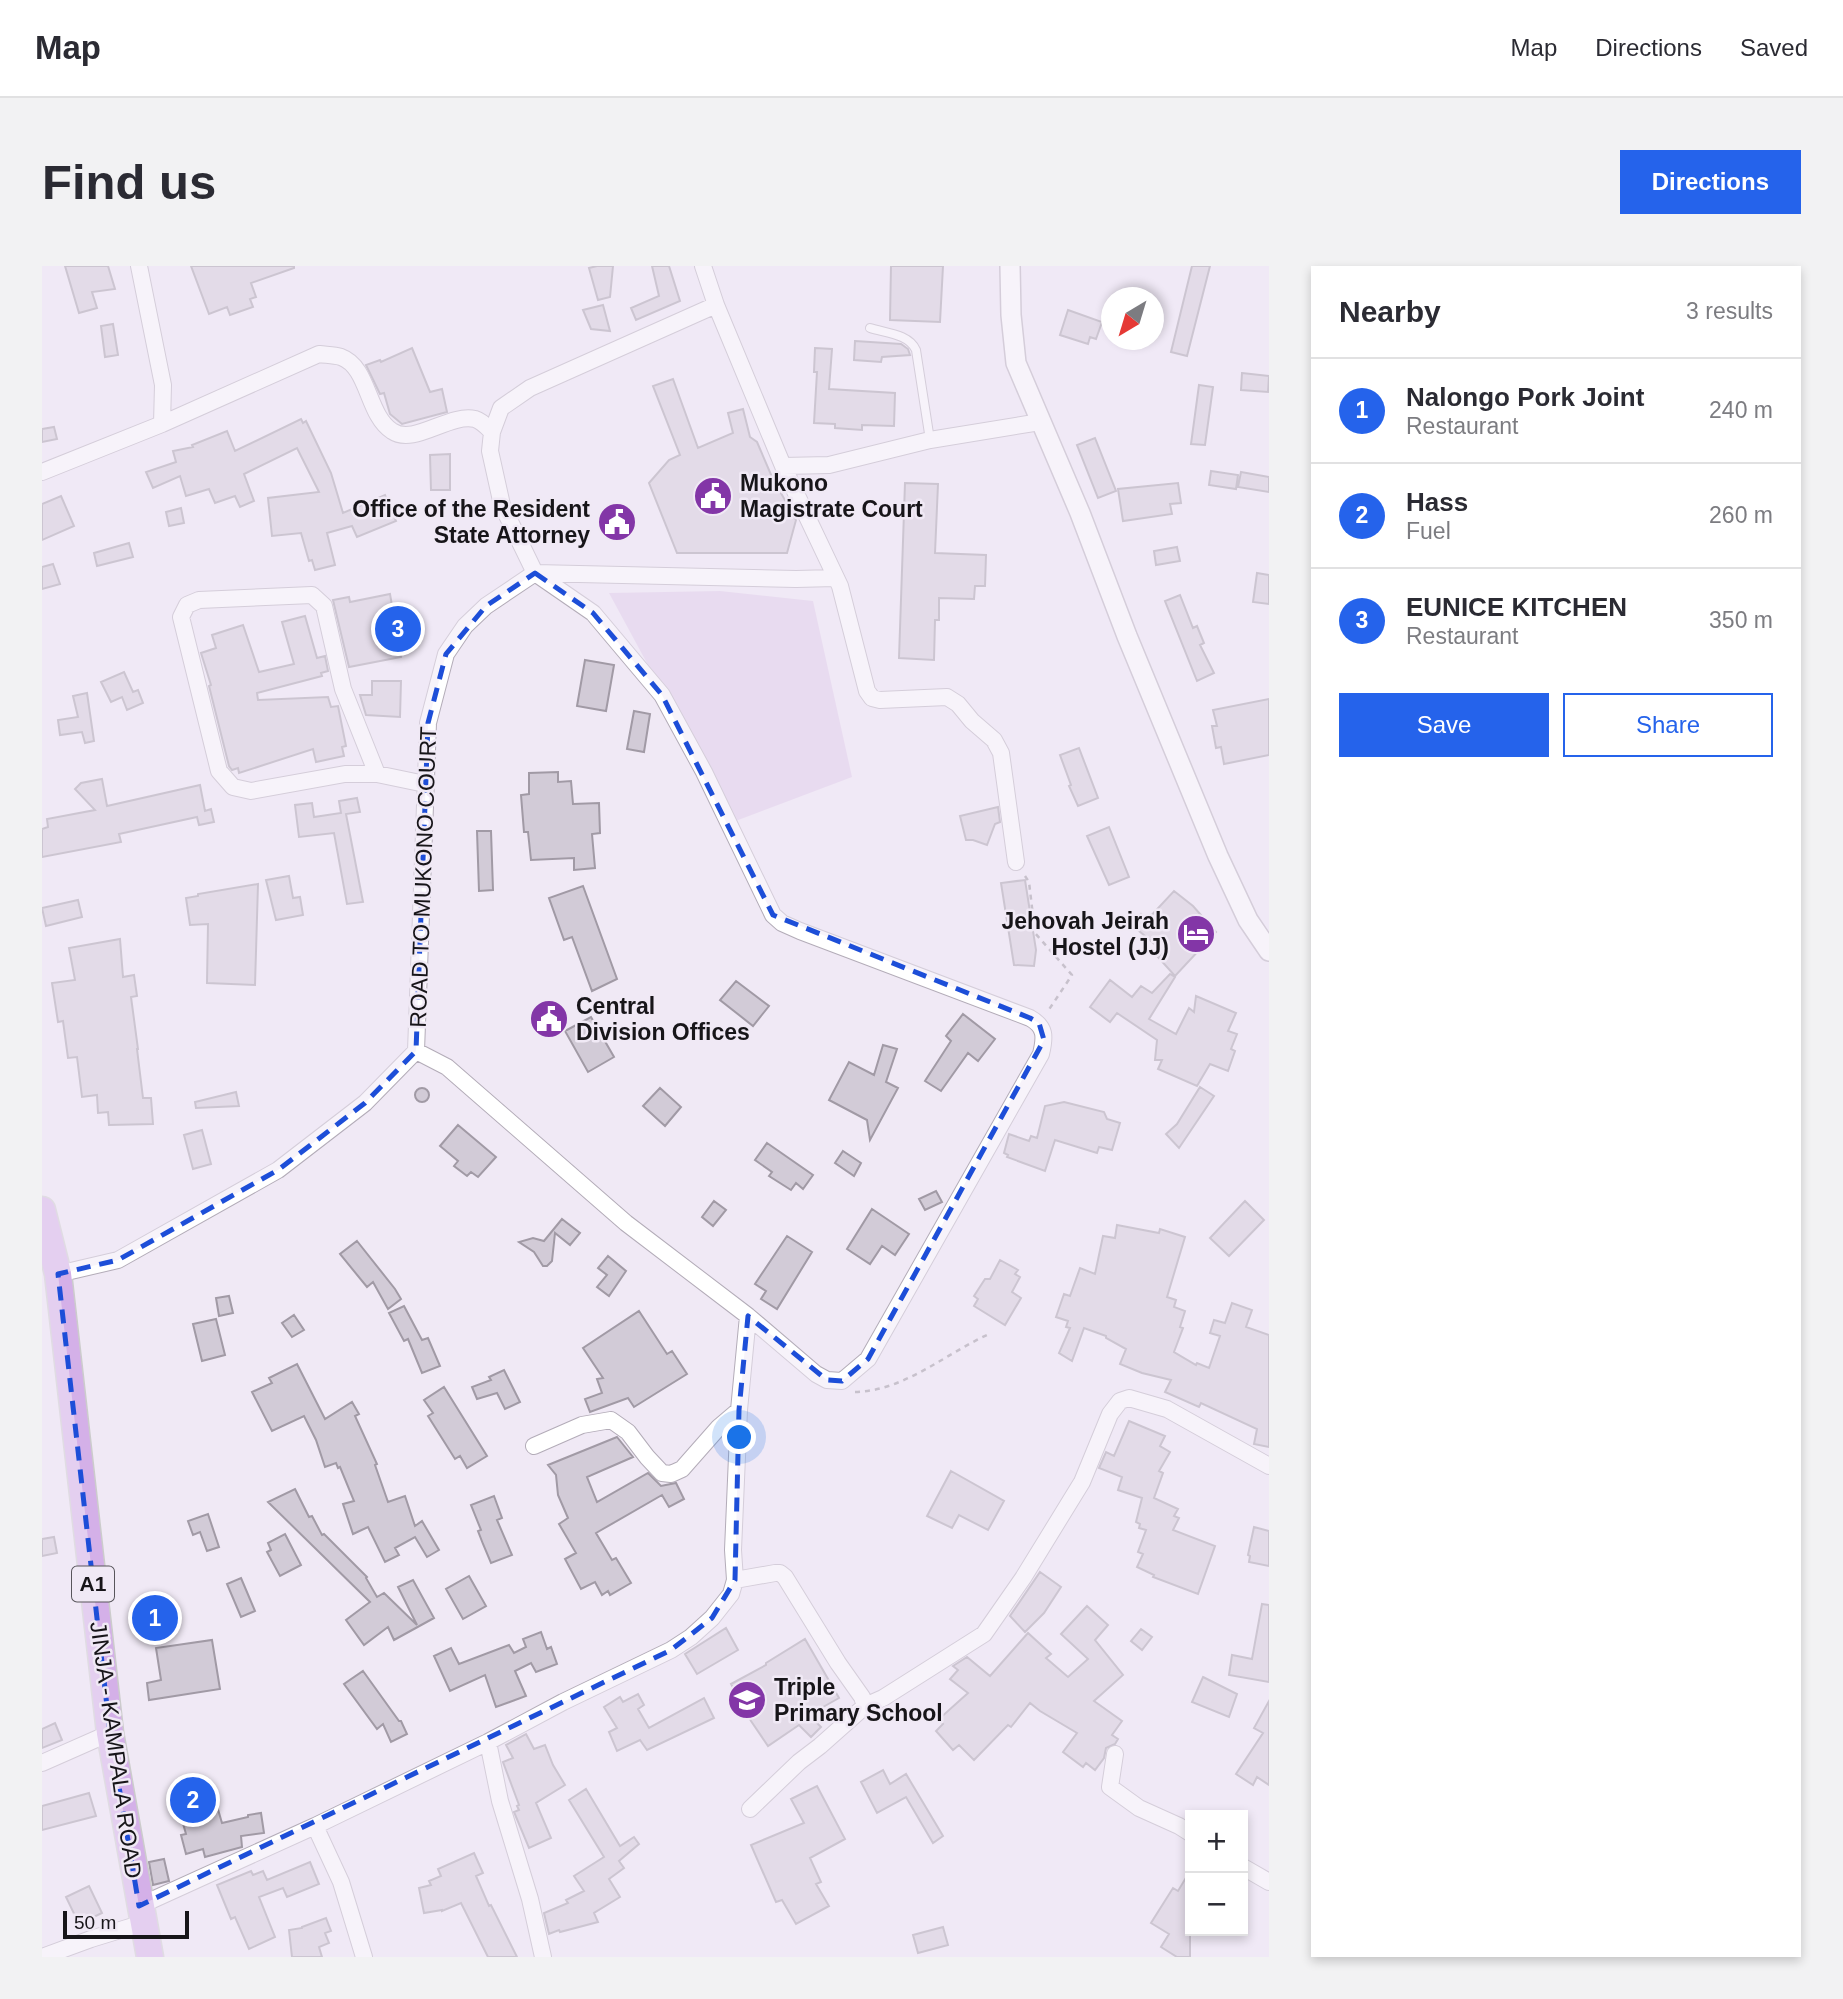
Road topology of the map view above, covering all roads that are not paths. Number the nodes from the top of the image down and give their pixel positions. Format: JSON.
{"nodes":[{"id":1,"x":139,"y":266,"type":"edge"},
{"id":2,"x":703,"y":266,"type":"edge"},
{"id":3,"x":1010,"y":266,"type":"edge"},
{"id":4,"x":716,"y":305,"type":"junction"},
{"id":5,"x":870,"y":328,"type":"dead end"},
{"id":6,"x":1040,"y":422,"type":"junction"},
{"id":7,"x":162,"y":424,"type":"junction"},
{"id":8,"x":492,"y":432,"type":"junction"},
{"id":9,"x":930,"y":440,"type":"junction"},
{"id":10,"x":783,"y":466,"type":"junction"},
{"id":11,"x":42,"y":472,"type":"edge"},
{"id":12,"x":535,"y":573,"type":"junction"},
{"id":13,"x":835,"y":578,"type":"junction"},
{"id":14,"x":377,"y":774,"type":"junction"},
{"id":15,"x":425,"y":785,"type":"junction"},
{"id":16,"x":1016,"y":862,"type":"road end"},
{"id":17,"x":1269,"y":951,"type":"edge"},
{"id":18,"x":416,"y":1051,"type":"junction"},
{"id":19,"x":43,"y":1218,"type":"edge"},
{"id":20,"x":58,"y":1274,"type":"junction"},
{"id":21,"x":748,"y":1316,"type":"junction"},
{"id":22,"x":739,"y":1410,"type":"junction"},
{"id":23,"x":534,"y":1446,"type":"dead end"},
{"id":24,"x":1269,"y":1466,"type":"edge"},
{"id":25,"x":735,"y":1580,"type":"junction"},
{"id":26,"x":865,"y":1706,"type":"junction"},
{"id":27,"x":110,"y":1733,"type":"junction"},
{"id":28,"x":488,"y":1742,"type":"junction"},
{"id":29,"x":1115,"y":1755,"type":"dead end"},
{"id":30,"x":42,"y":1763,"type":"edge"},
{"id":31,"x":750,"y":1809,"type":"dead end"},
{"id":32,"x":315,"y":1826,"type":"junction"},
{"id":33,"x":1185,"y":1830,"type":"edge"},
{"id":34,"x":1248,"y":1870,"type":"edge"},
{"id":35,"x":1269,"y":1882,"type":"edge"},
{"id":36,"x":141,"y":1914,"type":"junction"},
{"id":37,"x":42,"y":1957,"type":"edge"},
{"id":38,"x":150,"y":1957,"type":"edge"},
{"id":39,"x":364,"y":1957,"type":"edge"},
{"id":40,"x":542,"y":1957,"type":"edge"}],
"edges":[{"from":1,"to":7,"type":"street"},
{"from":2,"to":4,"type":"street"},
{"from":3,"to":6,"type":"street"},
{"from":4,"to":8,"type":"street"},
{"from":4,"to":10,"type":"street"},
{"from":5,"to":9,"type":"lane"},
{"from":6,"to":9,"type":"street"},
{"from":6,"to":17,"type":"street"},
{"from":7,"to":8,"type":"street"},
{"from":7,"to":11,"type":"street"},
{"from":8,"to":12,"type":"street"},
{"from":9,"to":10,"type":"street"},
{"from":10,"to":13,"type":"street"},
{"from":12,"to":13,"type":"street"},
{"from":12,"to":15,"type":"street","name":"ROAD TO MUKONO COURT"},
{"from":12,"to":21,"type":"street"},
{"from":13,"to":16,"type":"street"},
{"from":14,"to":14,"type":"street"},
{"from":14,"to":15,"type":"street"},
{"from":15,"to":18,"type":"street","name":"ROAD TO MUKONO COURT"},
{"from":18,"to":20,"type":"street","name":"ROAD TO MUKONO COURT"},
{"from":18,"to":21,"type":"street"},
{"from":19,"to":20,"type":"highway","name":"JINJA - KAMPALA ROAD","number":"A1"},
{"from":20,"to":27,"type":"highway","name":"JINJA - KAMPALA ROAD","number":"A1"},
{"from":21,"to":22,"type":"street"},
{"from":22,"to":23,"type":"street"},
{"from":22,"to":25,"type":"street"},
{"from":24,"to":26,"type":"street"},
{"from":25,"to":26,"type":"street"},
{"from":25,"to":28,"type":"street"},
{"from":26,"to":31,"type":"street"},
{"from":27,"to":30,"type":"street"},
{"from":27,"to":36,"type":"highway","name":"JINJA - KAMPALA ROAD","number":"A1"},
{"from":28,"to":32,"type":"street"},
{"from":28,"to":40,"type":"street"},
{"from":29,"to":33,"type":"street"},
{"from":32,"to":36,"type":"street"},
{"from":32,"to":39,"type":"street"},
{"from":34,"to":35,"type":"street"},
{"from":36,"to":37,"type":"street"},
{"from":36,"to":38,"type":"highway","name":"JINJA - KAMPALA ROAD","number":"A1"}]}
